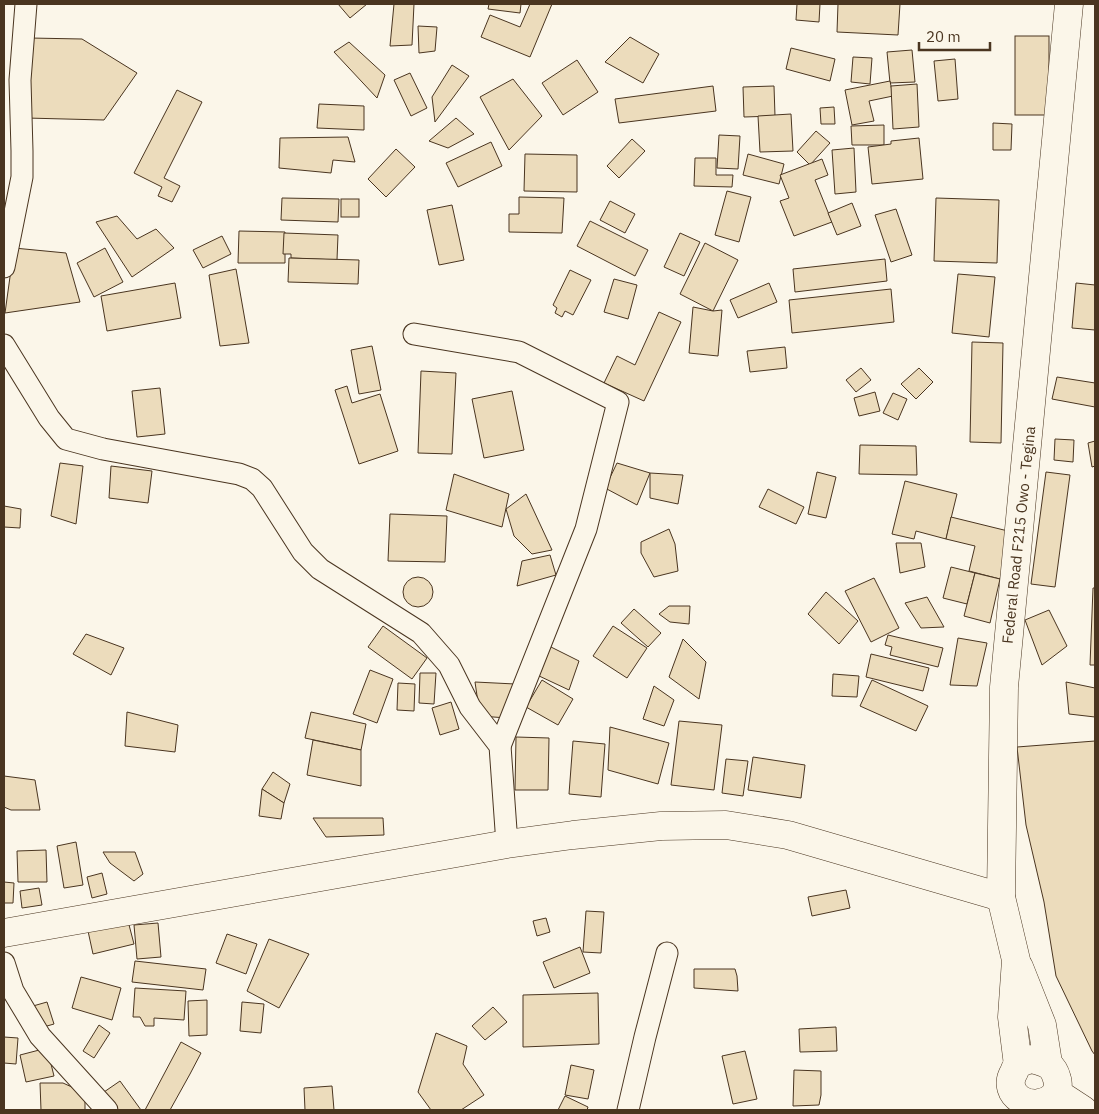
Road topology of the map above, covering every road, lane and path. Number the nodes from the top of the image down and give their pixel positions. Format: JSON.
{"nodes":[{"id":1,"x":26,"y":4,"type":"edge"},
{"id":2,"x":1069,"y":4,"type":"edge"},
{"id":3,"x":4,"y":267,"type":"edge"},
{"id":4,"x":414,"y":334,"type":"dead end"},
{"id":5,"x":4,"y":345,"type":"edge"},
{"id":6,"x":500,"y":746,"type":"junction"},
{"id":7,"x":507,"y":844,"type":"junction"},
{"id":8,"x":1001,"y":897,"type":"junction"},
{"id":9,"x":4,"y":933,"type":"edge"},
{"id":10,"x":666,"y":953,"type":"dead end"},
{"id":11,"x":1016,"y":960,"type":"junction"},
{"id":12,"x":4,"y":962,"type":"edge"},
{"id":13,"x":1048,"y":1063,"type":"junction"},
{"id":14,"x":1018,"y":1065,"type":"junction"},
{"id":15,"x":1050,"y":1102,"type":"edge"},
{"id":16,"x":1018,"y":1106,"type":"edge"},
{"id":17,"x":107,"y":1110,"type":"edge"},
{"id":18,"x":628,"y":1110,"type":"edge"},
{"id":19,"x":1083,"y":1110,"type":"edge"}],
"edges":[{"from":1,"to":3,"type":"street"},
{"from":2,"to":8,"type":"main road","name":"Federal Road F215 Owo - Tegina"},
{"from":4,"to":6,"type":"street"},
{"from":5,"to":6,"type":"street"},
{"from":6,"to":7,"type":"street"},
{"from":7,"to":8,"type":"main road"},
{"from":7,"to":9,"type":"main road"},
{"from":8,"to":11,"type":"main road","name":"Federal Road F215 Owo - Tegina"},
{"from":10,"to":18,"type":"street"},
{"from":11,"to":13,"type":"main road"},
{"from":11,"to":14,"type":"main road","name":"Federal Road F215 Owo - Tegina"},
{"from":12,"to":17,"type":"street"},
{"from":13,"to":14,"type":"main road"},
{"from":13,"to":15,"type":"main road"},
{"from":14,"to":16,"type":"main road","name":"Federal Road F215 Owo - Tegina"},
{"from":15,"to":16,"type":"main road","name":"Federal Road F215 Owo - Tegina"},
{"from":15,"to":19,"type":"main road"}]}
